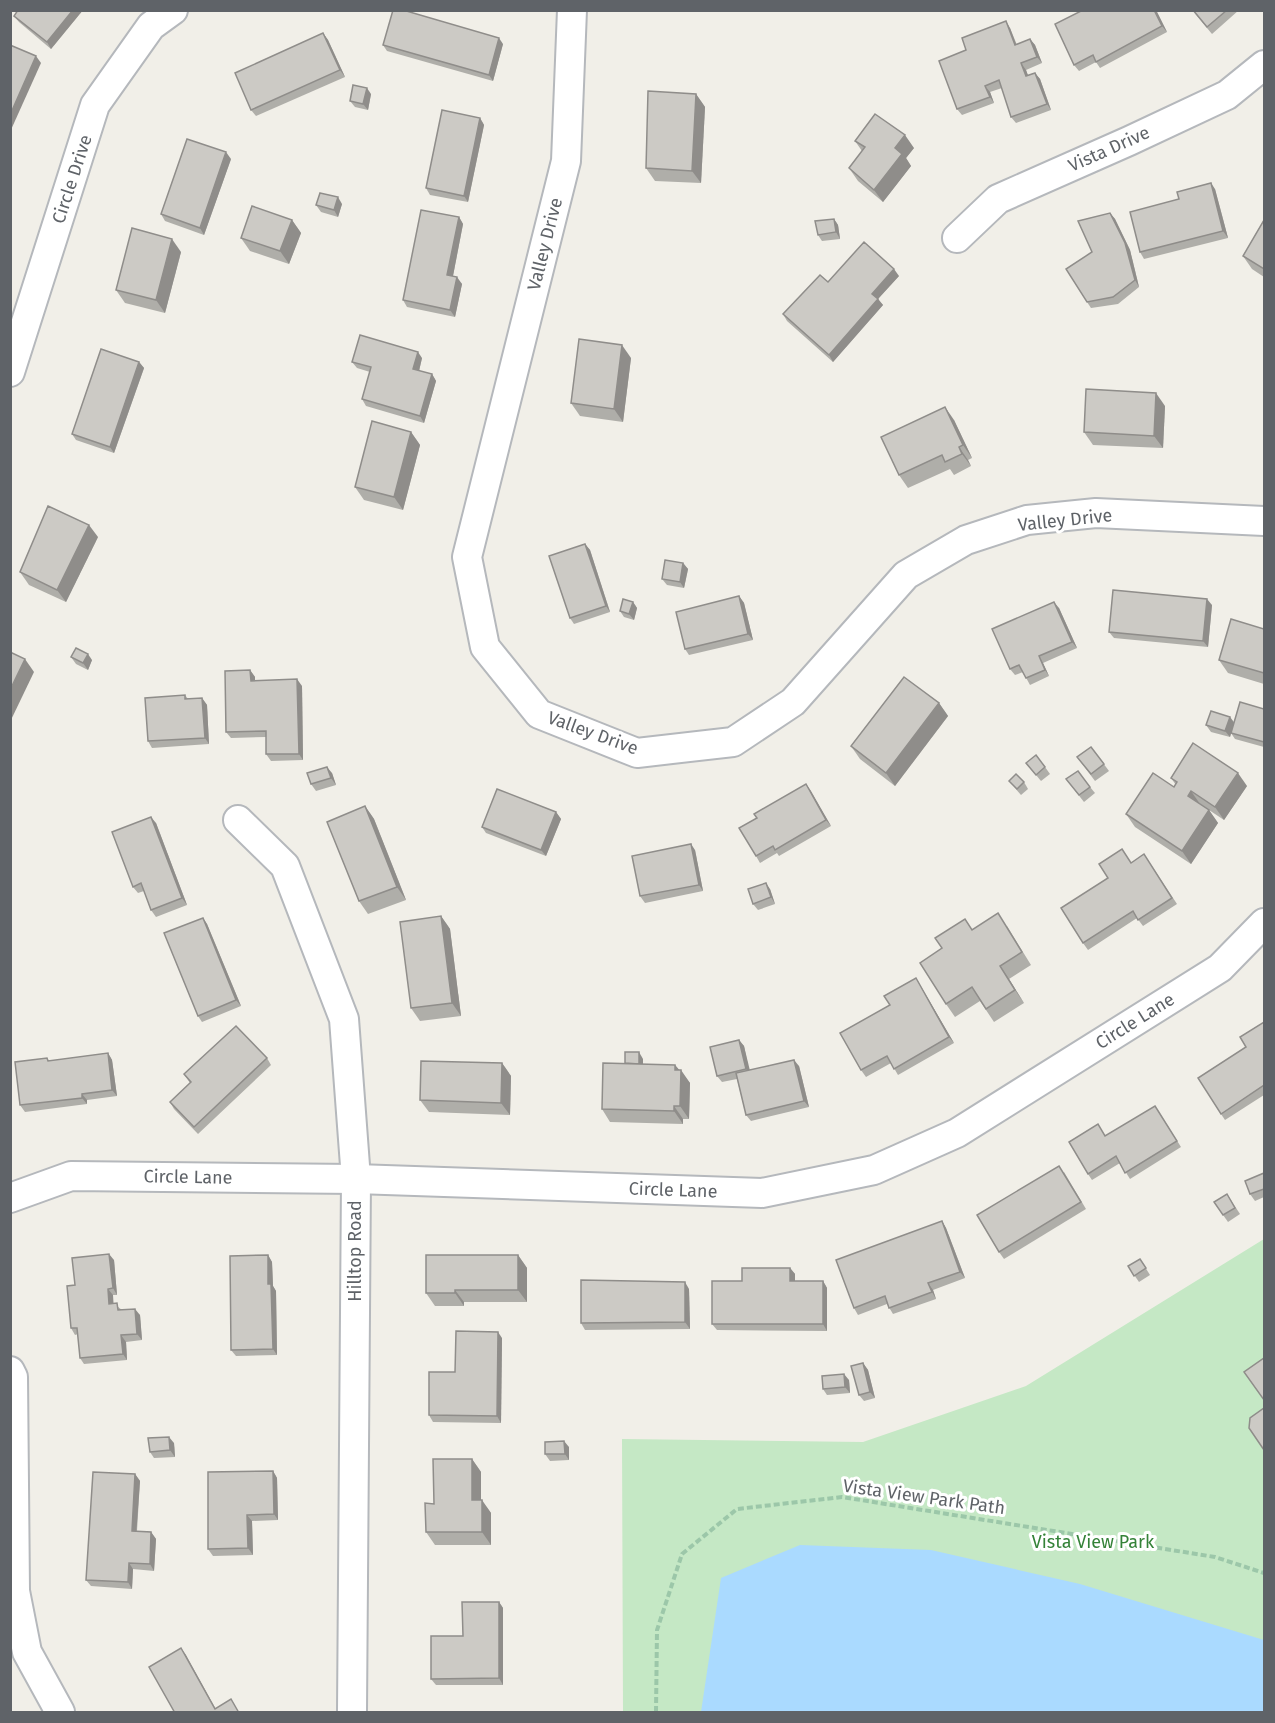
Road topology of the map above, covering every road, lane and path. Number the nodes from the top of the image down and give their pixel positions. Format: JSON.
{"nodes":[{"id":1,"x":173,"y":10,"type":"edge"},
{"id":2,"x":572,"y":10,"type":"edge"},
{"id":3,"x":1264,"y":65,"type":"edge"},
{"id":4,"x":957,"y":238,"type":"dead end"},
{"id":5,"x":10,"y":372,"type":"edge"},
{"id":6,"x":1264,"y":521,"type":"edge"},
{"id":7,"x":238,"y":820,"type":"dead end"},
{"id":8,"x":1264,"y":923,"type":"edge"},
{"id":9,"x":356,"y":1179,"type":"junction"},
{"id":10,"x":10,"y":1198,"type":"edge"},
{"id":11,"x":10,"y":1371,"type":"edge"},
{"id":12,"x":1264,"y":1573,"type":"edge"},
{"id":13,"x":60,"y":1713,"type":"edge"},
{"id":14,"x":352,"y":1713,"type":"edge"},
{"id":15,"x":656,"y":1713,"type":"edge"}],
"edges":[{"from":1,"to":5,"type":"street","name":"Circle Drive"},
{"from":2,"to":6,"type":"street","name":"Valley Drive"},
{"from":3,"to":4,"type":"street","name":"Vista Drive"},
{"from":7,"to":9,"type":"street","name":"Hilltop Road"},
{"from":8,"to":9,"type":"street","name":"Circle Lane"},
{"from":9,"to":10,"type":"street","name":"Circle Lane"},
{"from":9,"to":14,"type":"street","name":"Hilltop Road"},
{"from":11,"to":13,"type":"street"},
{"from":12,"to":15,"type":"path","name":"Vista View Park Path"}]}
